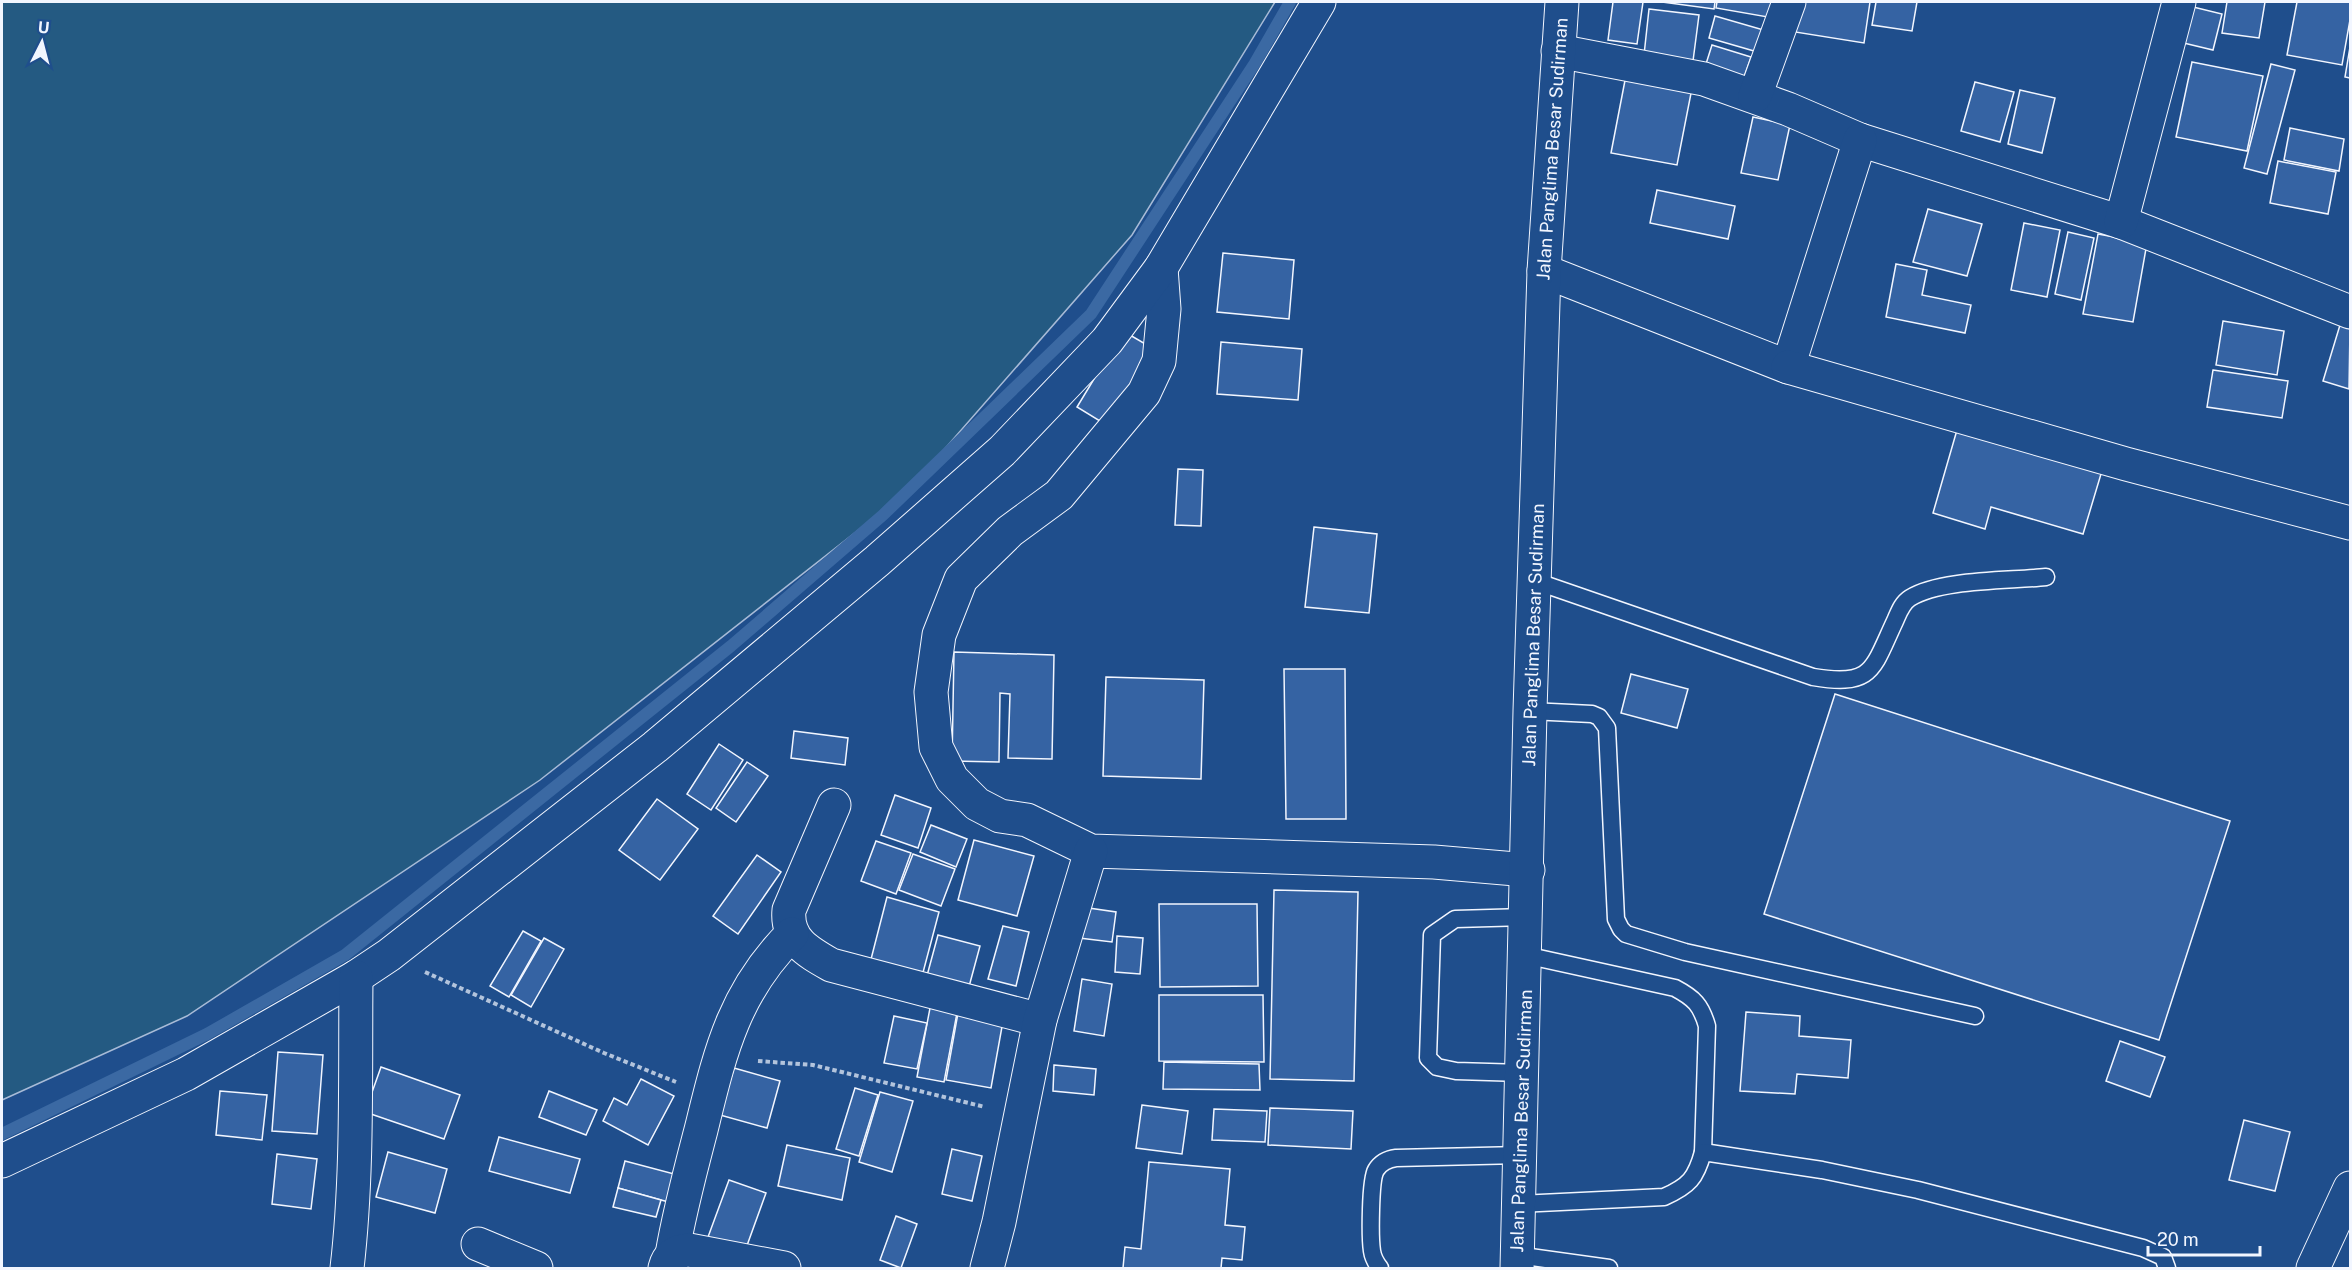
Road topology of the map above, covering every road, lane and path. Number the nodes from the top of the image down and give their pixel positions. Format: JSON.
{"nodes":[{"id":1,"x":1319,"y":2,"type":"edge"},
{"id":2,"x":1562,"y":2,"type":"edge"},
{"id":3,"x":1790,"y":2,"type":"edge"},
{"id":4,"x":2179,"y":2,"type":"edge"},
{"id":5,"x":1558,"y":51,"type":"junction"},
{"id":6,"x":1755,"y":96,"type":"junction"},
{"id":7,"x":1860,"y":140,"type":"junction"},
{"id":8,"x":2121,"y":222,"type":"junction"},
{"id":9,"x":1161,"y":268,"type":"junction"},
{"id":10,"x":1544,"y":271,"type":"junction"},
{"id":11,"x":2350,"y":312,"type":"edge"},
{"id":12,"x":1788,"y":367,"type":"junction"},
{"id":13,"x":2350,"y":523,"type":"edge"},
{"id":14,"x":2046,"y":578,"type":"dead end"},
{"id":15,"x":1535,"y":581,"type":"junction"},
{"id":16,"x":1530,"y":711,"type":"junction"},
{"id":17,"x":834,"y":805,"type":"dead end"},
{"id":18,"x":1091,"y":851,"type":"junction"},
{"id":19,"x":1528,"y":870,"type":"junction"},
{"id":20,"x":1526,"y":917,"type":"junction"},
{"id":21,"x":792,"y":934,"type":"junction"},
{"id":22,"x":1526,"y":955,"type":"junction"},
{"id":23,"x":356,"y":977,"type":"junction"},
{"id":24,"x":1975,"y":1016,"type":"dead end"},
{"id":25,"x":1040,"y":1020,"type":"junction"},
{"id":26,"x":1522,"y":1072,"type":"junction"},
{"id":27,"x":1703,"y":1152,"type":"junction"},
{"id":28,"x":1520,"y":1155,"type":"junction"},
{"id":29,"x":2,"y":1161,"type":"edge"},
{"id":30,"x":2350,"y":1188,"type":"edge"},
{"id":31,"x":1519,"y":1204,"type":"junction"},
{"id":32,"x":478,"y":1244,"type":"dead end"},
{"id":33,"x":668,"y":1262,"type":"edge"},
{"id":34,"x":1517,"y":1262,"type":"edge"},
{"id":35,"x":347,"y":1269,"type":"edge"},
{"id":36,"x":536,"y":1269,"type":"edge"},
{"id":37,"x":784,"y":1269,"type":"edge"},
{"id":38,"x":987,"y":1269,"type":"edge"},
{"id":39,"x":1380,"y":1269,"type":"edge"},
{"id":40,"x":1609,"y":1269,"type":"edge"},
{"id":41,"x":2167,"y":1269,"type":"edge"},
{"id":42,"x":2313,"y":1269,"type":"edge"}],
"edges":[{"from":1,"to":9,"type":"street"},
{"from":2,"to":5,"type":"street","name":"Jalan Panglima Besar Sudirman"},
{"from":3,"to":6,"type":"street"},
{"from":4,"to":8,"type":"street"},
{"from":5,"to":6,"type":"street"},
{"from":5,"to":10,"type":"street","name":"Jalan Panglima Besar Sudirman"},
{"from":6,"to":7,"type":"street"},
{"from":7,"to":8,"type":"street"},
{"from":7,"to":12,"type":"street"},
{"from":8,"to":11,"type":"street"},
{"from":9,"to":18,"type":"street"},
{"from":9,"to":23,"type":"street"},
{"from":10,"to":12,"type":"street"},
{"from":10,"to":15,"type":"street","name":"Jalan Panglima Besar Sudirman"},
{"from":12,"to":13,"type":"street"},
{"from":14,"to":15,"type":"lane"},
{"from":15,"to":16,"type":"street","name":"Jalan Panglima Besar Sudirman"},
{"from":16,"to":19,"type":"street","name":"Jalan Panglima Besar Sudirman"},
{"from":16,"to":24,"type":"lane"},
{"from":17,"to":21,"type":"street"},
{"from":18,"to":19,"type":"street"},
{"from":18,"to":25,"type":"street"},
{"from":19,"to":20,"type":"street","name":"Jalan Panglima Besar Sudirman"},
{"from":20,"to":22,"type":"street","name":"Jalan Panglima Besar Sudirman"},
{"from":20,"to":26,"type":"lane"},
{"from":21,"to":25,"type":"street"},
{"from":21,"to":33,"type":"street"},
{"from":22,"to":26,"type":"street","name":"Jalan Panglima Besar Sudirman"},
{"from":22,"to":27,"type":"lane"},
{"from":23,"to":29,"type":"street"},
{"from":23,"to":35,"type":"street"},
{"from":25,"to":38,"type":"street"},
{"from":26,"to":28,"type":"street","name":"Jalan Panglima Besar Sudirman"},
{"from":27,"to":31,"type":"lane"},
{"from":27,"to":41,"type":"lane"},
{"from":28,"to":31,"type":"street","name":"Jalan Panglima Besar Sudirman"},
{"from":28,"to":39,"type":"lane"},
{"from":30,"to":42,"type":"street"},
{"from":31,"to":34,"type":"street","name":"Jalan Panglima Besar Sudirman"},
{"from":32,"to":36,"type":"street"},
{"from":33,"to":37,"type":"street"},
{"from":34,"to":40,"type":"lane"}]}
